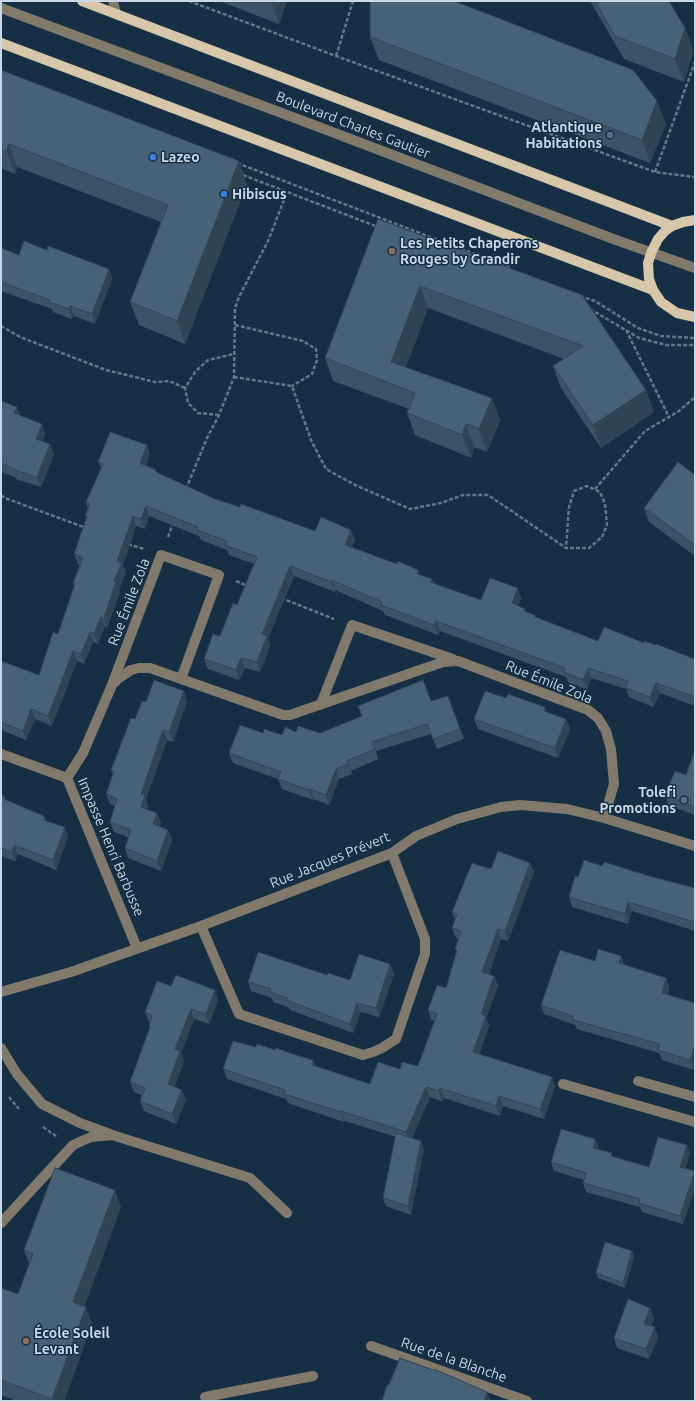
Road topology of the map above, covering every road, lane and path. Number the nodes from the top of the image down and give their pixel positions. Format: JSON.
{"nodes":[{"id":1,"x":82,"y":1,"type":"edge"},
{"id":2,"x":113,"y":1,"type":"edge"},
{"id":3,"x":189,"y":1,"type":"edge"},
{"id":4,"x":353,"y":1,"type":"edge"},
{"id":5,"x":1,"y":8,"type":"edge"},
{"id":6,"x":116,"y":14,"type":"junction"},
{"id":7,"x":1,"y":43,"type":"edge"},
{"id":8,"x":336,"y":56,"type":"junction"},
{"id":9,"x":695,"y":62,"type":"edge"},
{"id":10,"x":230,"y":160,"type":"edge"},
{"id":11,"x":655,"y":172,"type":"junction"},
{"id":12,"x":242,"y":175,"type":"dead end"},
{"id":13,"x":695,"y":177,"type":"edge"},
{"id":14,"x":284,"y":200,"type":"dead end"},
{"id":15,"x":695,"y":220,"type":"edge"},
{"id":16,"x":672,"y":226,"type":"junction"},
{"id":17,"x":383,"y":229,"type":"edge"},
{"id":18,"x":651,"y":253,"type":"junction"},
{"id":19,"x":695,"y":268,"type":"edge"},
{"id":20,"x":514,"y":270,"type":"edge"},
{"id":21,"x":653,"y":290,"type":"junction"},
{"id":22,"x":580,"y":295,"type":"edge"},
{"id":23,"x":585,"y":307,"type":"edge"},
{"id":24,"x":695,"y":317,"type":"edge"},
{"id":25,"x":235,"y":325,"type":"junction"},
{"id":26,"x":1,"y":326,"type":"edge"},
{"id":27,"x":626,"y":330,"type":"junction"},
{"id":28,"x":695,"y":338,"type":"edge"},
{"id":29,"x":695,"y":345,"type":"edge"},
{"id":30,"x":234,"y":354,"type":"junction"},
{"id":31,"x":234,"y":377,"type":"junction"},
{"id":32,"x":292,"y":386,"type":"junction"},
{"id":33,"x":185,"y":388,"type":"junction"},
{"id":34,"x":695,"y":397,"type":"edge"},
{"id":35,"x":219,"y":415,"type":"junction"},
{"id":36,"x":669,"y":417,"type":"junction"},
{"id":37,"x":594,"y":489,"type":"junction"},
{"id":38,"x":1,"y":495,"type":"edge"},
{"id":39,"x":184,"y":496,"type":"edge"},
{"id":40,"x":175,"y":518,"type":"edge"},
{"id":41,"x":86,"y":528,"type":"edge"},
{"id":42,"x":124,"y":542,"type":"edge"},
{"id":43,"x":566,"y":548,"type":"junction"},
{"id":44,"x":161,"y":555,"type":"junction"},
{"id":45,"x":219,"y":575,"type":"junction"},
{"id":46,"x":249,"y":586,"type":"edge"},
{"id":47,"x":278,"y":597,"type":"edge"},
{"id":48,"x":352,"y":625,"type":"junction"},
{"id":49,"x":458,"y":661,"type":"junction"},
{"id":50,"x":182,"y":679,"type":"junction"},
{"id":51,"x":112,"y":685,"type":"junction"},
{"id":52,"x":321,"y":704,"type":"junction"},
{"id":53,"x":1,"y":754,"type":"edge"},
{"id":54,"x":67,"y":778,"type":"junction"},
{"id":55,"x":604,"y":818,"type":"junction"},
{"id":56,"x":695,"y":846,"type":"edge"},
{"id":57,"x":392,"y":853,"type":"junction"},
{"id":58,"x":201,"y":926,"type":"junction"},
{"id":59,"x":137,"y":948,"type":"junction"},
{"id":60,"x":1,"y":992,"type":"edge"},
{"id":61,"x":1,"y":1048,"type":"edge"},
{"id":62,"x":638,"y":1081,"type":"dead end"},
{"id":63,"x":564,"y":1084,"type":"dead end"},
{"id":64,"x":695,"y":1097,"type":"edge"},
{"id":65,"x":695,"y":1122,"type":"edge"},
{"id":66,"x":112,"y":1135,"type":"junction"},
{"id":67,"x":287,"y":1213,"type":"dead end"},
{"id":68,"x":1,"y":1223,"type":"edge"},
{"id":69,"x":370,"y":1346,"type":"dead end"},
{"id":70,"x":313,"y":1376,"type":"dead end"},
{"id":71,"x":205,"y":1397,"type":"dead end"},
{"id":72,"x":527,"y":1401,"type":"edge"}],
"edges":[{"from":1,"to":6,"type":"main road","name":"Boulevard Charles Gautier"},
{"from":2,"to":6,"type":"street"},
{"from":3,"to":8,"type":"path"},
{"from":4,"to":8,"type":"path"},
{"from":5,"to":18,"type":"street","name":"Boulevard Charles Gautier"},
{"from":6,"to":16,"type":"main road","name":"Boulevard Charles Gautier"},
{"from":7,"to":21,"type":"main road"},
{"from":8,"to":11,"type":"path"},
{"from":9,"to":11,"type":"path"},
{"from":10,"to":20,"type":"path"},
{"from":11,"to":13,"type":"path"},
{"from":12,"to":17,"type":"path"},
{"from":14,"to":25,"type":"path"},
{"from":15,"to":16,"type":"main road"},
{"from":16,"to":18,"type":"main road"},
{"from":18,"to":19,"type":"street","name":"Boulevard Charles Gautier"},
{"from":18,"to":21,"type":"main road"},
{"from":21,"to":24,"type":"main road"},
{"from":22,"to":28,"type":"path"},
{"from":23,"to":27,"type":"path"},
{"from":25,"to":30,"type":"path"},
{"from":25,"to":32,"type":"path"},
{"from":26,"to":33,"type":"path"},
{"from":27,"to":29,"type":"path"},
{"from":27,"to":36,"type":"path"},
{"from":30,"to":31,"type":"path"},
{"from":30,"to":33,"type":"path"},
{"from":31,"to":32,"type":"path"},
{"from":31,"to":35,"type":"path"},
{"from":32,"to":43,"type":"path"},
{"from":33,"to":35,"type":"path"},
{"from":34,"to":36,"type":"path"},
{"from":35,"to":39,"type":"path"},
{"from":36,"to":37,"type":"path"},
{"from":37,"to":43,"type":"path"},
{"from":37,"to":43,"type":"path"},
{"from":38,"to":41,"type":"path"},
{"from":40,"to":44,"type":"path"},
{"from":42,"to":44,"type":"path"},
{"from":44,"to":45,"type":"street","name":"Rue Émile Zola"},
{"from":44,"to":51,"type":"street","name":"Rue Émile Zola"},
{"from":45,"to":46,"type":"path"},
{"from":45,"to":50,"type":"street"},
{"from":47,"to":48,"type":"path"},
{"from":48,"to":49,"type":"street","name":"Rue Émile Zola"},
{"from":48,"to":52,"type":"street"},
{"from":49,"to":52,"type":"street","name":"Rue Émile Zola"},
{"from":49,"to":55,"type":"street","name":"Rue Émile Zola"},
{"from":50,"to":51,"type":"street","name":"Rue Émile Zola"},
{"from":50,"to":52,"type":"street","name":"Rue Émile Zola"},
{"from":51,"to":54,"type":"street","name":"Rue Émile Zola"},
{"from":53,"to":54,"type":"street","name":"Impasse Henri Barbusse"},
{"from":54,"to":59,"type":"street","name":"Impasse Henri Barbusse"},
{"from":55,"to":56,"type":"street","name":"Rue Jacques Prévert"},
{"from":55,"to":57,"type":"street","name":"Rue Jacques Prévert"},
{"from":57,"to":58,"type":"street","name":"Rue Jacques Prévert"},
{"from":57,"to":58,"type":"street"},
{"from":58,"to":59,"type":"street","name":"Rue Jacques Prévert"},
{"from":59,"to":60,"type":"street","name":"Rue Jacques Prévert"},
{"from":61,"to":66,"type":"street"},
{"from":62,"to":64,"type":"street"},
{"from":63,"to":65,"type":"street"},
{"from":66,"to":67,"type":"street"},
{"from":66,"to":68,"type":"street"},
{"from":69,"to":72,"type":"street","name":"Rue de la Blanche"},
{"from":70,"to":71,"type":"street"}]}
